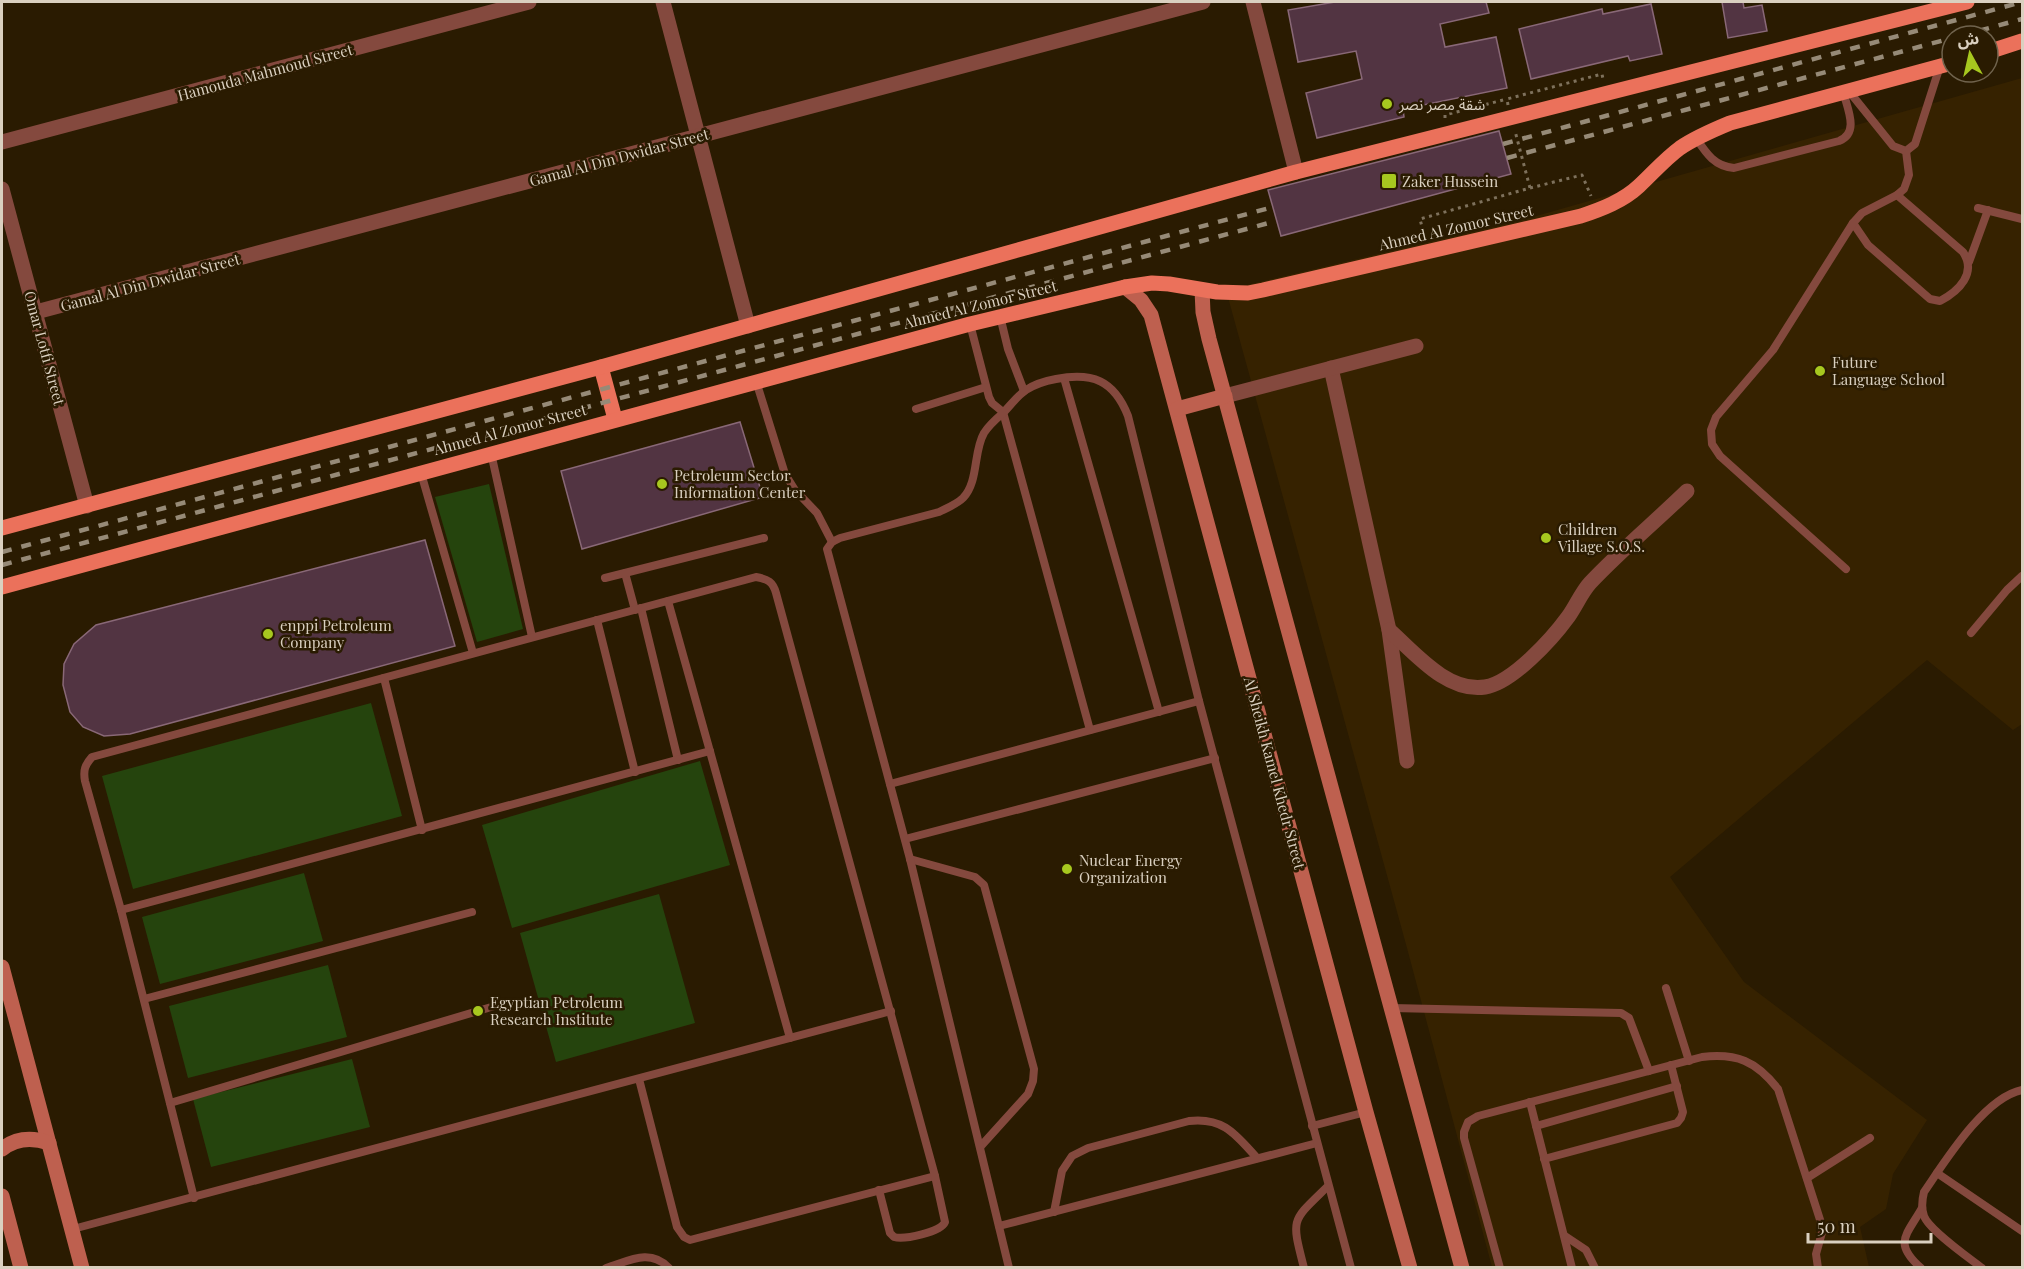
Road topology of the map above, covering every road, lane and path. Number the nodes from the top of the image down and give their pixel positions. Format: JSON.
{"nodes":[{"id":1,"x":467,"y":2,"type":"edge"},
{"id":2,"x":529,"y":2,"type":"edge"},
{"id":3,"x":663,"y":2,"type":"edge"},
{"id":4,"x":1203,"y":2,"type":"edge"},
{"id":5,"x":1253,"y":2,"type":"edge"},
{"id":6,"x":1965,"y":2,"type":"edge"},
{"id":7,"x":471,"y":17,"type":"junction"},
{"id":8,"x":2022,"y":41,"type":"edge"},
{"id":9,"x":2000,"y":48,"type":"edge"},
{"id":10,"x":1940,"y":66,"type":"edge"},
{"id":11,"x":1602,"y":74,"type":"dead end"},
{"id":12,"x":1940,"y":79,"type":"edge"},
{"id":13,"x":1845,"y":91,"type":"junction"},
{"id":14,"x":1507,"y":99,"type":"junction"},
{"id":15,"x":1509,"y":108,"type":"dead end"},
{"id":16,"x":1444,"y":115,"type":"dead end"},
{"id":17,"x":1514,"y":128,"type":"dead end"},
{"id":18,"x":699,"y":136,"type":"junction"},
{"id":19,"x":1696,"y":138,"type":"junction"},
{"id":20,"x":2,"y":142,"type":"edge"},
{"id":21,"x":1906,"y":151,"type":"junction"},
{"id":22,"x":1296,"y":172,"type":"junction"},
{"id":23,"x":1530,"y":188,"type":"junction"},
{"id":24,"x":2,"y":189,"type":"edge"},
{"id":25,"x":1897,"y":195,"type":"junction"},
{"id":26,"x":1597,"y":211,"type":"junction"},
{"id":27,"x":1420,"y":219,"type":"dead end"},
{"id":28,"x":2022,"y":219,"type":"edge"},
{"id":29,"x":1853,"y":223,"type":"junction"},
{"id":30,"x":1969,"y":262,"type":"junction"},
{"id":31,"x":1125,"y":287,"type":"junction"},
{"id":32,"x":1202,"y":290,"type":"junction"},
{"id":33,"x":36,"y":312,"type":"junction"},
{"id":34,"x":1000,"y":316,"type":"junction"},
{"id":35,"x":970,"y":324,"type":"junction"},
{"id":36,"x":748,"y":326,"type":"junction"},
{"id":37,"x":1416,"y":346,"type":"dead end"},
{"id":38,"x":601,"y":367,"type":"junction"},
{"id":39,"x":1330,"y":368,"type":"junction"},
{"id":40,"x":1064,"y":378,"type":"junction"},
{"id":41,"x":756,"y":381,"type":"junction"},
{"id":42,"x":986,"y":387,"type":"junction"},
{"id":43,"x":1024,"y":391,"type":"junction"},
{"id":44,"x":1225,"y":396,"type":"junction"},
{"id":45,"x":916,"y":409,"type":"dead end"},
{"id":46,"x":1177,"y":409,"type":"junction"},
{"id":47,"x":1003,"y":412,"type":"junction"},
{"id":48,"x":615,"y":419,"type":"junction"},
{"id":49,"x":491,"y":453,"type":"junction"},
{"id":50,"x":421,"y":472,"type":"junction"},
{"id":51,"x":1687,"y":491,"type":"dead end"},
{"id":52,"x":87,"y":506,"type":"junction"},
{"id":53,"x":2,"y":528,"type":"edge"},
{"id":54,"x":764,"y":538,"type":"dead end"},
{"id":55,"x":832,"y":542,"type":"junction"},
{"id":56,"x":1846,"y":569,"type":"dead end"},
{"id":57,"x":625,"y":573,"type":"junction"},
{"id":58,"x":2022,"y":576,"type":"edge"},
{"id":59,"x":605,"y":578,"type":"dead end"},
{"id":60,"x":2,"y":586,"type":"edge"},
{"id":61,"x":668,"y":601,"type":"junction"},
{"id":62,"x":638,"y":609,"type":"junction"},
{"id":63,"x":597,"y":620,"type":"junction"},
{"id":64,"x":1389,"y":630,"type":"junction"},
{"id":65,"x":1971,"y":633,"type":"dead end"},
{"id":66,"x":532,"y":637,"type":"junction"},
{"id":67,"x":473,"y":653,"type":"junction"},
{"id":68,"x":384,"y":678,"type":"junction"},
{"id":69,"x":1200,"y":700,"type":"junction"},
{"id":70,"x":1159,"y":712,"type":"junction"},
{"id":71,"x":1090,"y":730,"type":"junction"},
{"id":72,"x":710,"y":751,"type":"junction"},
{"id":73,"x":1215,"y":758,"type":"junction"},
{"id":74,"x":678,"y":760,"type":"junction"},
{"id":75,"x":1407,"y":761,"type":"dead end"},
{"id":76,"x":635,"y":772,"type":"junction"},
{"id":77,"x":890,"y":784,"type":"junction"},
{"id":78,"x":422,"y":830,"type":"junction"},
{"id":79,"x":905,"y":839,"type":"junction"},
{"id":80,"x":910,"y":859,"type":"junction"},
{"id":81,"x":121,"y":910,"type":"junction"},
{"id":82,"x":471,"y":912,"type":"dead end"},
{"id":83,"x":2,"y":967,"type":"edge"},
{"id":84,"x":1666,"y":988,"type":"dead end"},
{"id":85,"x":144,"y":999,"type":"junction"},
{"id":86,"x":498,"y":1005,"type":"dead end"},
{"id":87,"x":1392,"y":1008,"type":"junction"},
{"id":88,"x":891,"y":1011,"type":"junction"},
{"id":89,"x":790,"y":1038,"type":"junction"},
{"id":90,"x":1689,"y":1060,"type":"junction"},
{"id":91,"x":1671,"y":1065,"type":"junction"},
{"id":92,"x":1649,"y":1071,"type":"junction"},
{"id":93,"x":639,"y":1079,"type":"junction"},
{"id":94,"x":1677,"y":1086,"type":"junction"},
{"id":95,"x":2022,"y":1090,"type":"edge"},
{"id":96,"x":1530,"y":1102,"type":"junction"},
{"id":97,"x":170,"y":1103,"type":"junction"},
{"id":98,"x":1366,"y":1112,"type":"junction"},
{"id":99,"x":1312,"y":1126,"type":"junction"},
{"id":100,"x":1536,"y":1126,"type":"junction"},
{"id":101,"x":1870,"y":1138,"type":"dead end"},
{"id":102,"x":49,"y":1143,"type":"junction"},
{"id":103,"x":1317,"y":1143,"type":"junction"},
{"id":104,"x":981,"y":1146,"type":"junction"},
{"id":105,"x":2,"y":1149,"type":"edge"},
{"id":106,"x":1257,"y":1158,"type":"junction"},
{"id":107,"x":1544,"y":1159,"type":"junction"},
{"id":108,"x":1937,"y":1173,"type":"junction"},
{"id":109,"x":935,"y":1176,"type":"junction"},
{"id":110,"x":1807,"y":1178,"type":"junction"},
{"id":111,"x":1328,"y":1185,"type":"junction"},
{"id":112,"x":879,"y":1190,"type":"junction"},
{"id":113,"x":2,"y":1196,"type":"edge"},
{"id":114,"x":194,"y":1198,"type":"junction"},
{"id":115,"x":1922,"y":1208,"type":"junction"},
{"id":116,"x":1054,"y":1212,"type":"junction"},
{"id":117,"x":999,"y":1226,"type":"junction"},
{"id":118,"x":73,"y":1229,"type":"junction"},
{"id":119,"x":2022,"y":1231,"type":"edge"},
{"id":120,"x":1565,"y":1236,"type":"junction"},
{"id":121,"x":21,"y":1268,"type":"edge"},
{"id":122,"x":82,"y":1268,"type":"edge"},
{"id":123,"x":606,"y":1268,"type":"edge"},
{"id":124,"x":669,"y":1268,"type":"edge"},
{"id":125,"x":1009,"y":1268,"type":"edge"},
{"id":126,"x":1304,"y":1268,"type":"edge"},
{"id":127,"x":1350,"y":1268,"type":"edge"},
{"id":128,"x":1410,"y":1268,"type":"edge"},
{"id":129,"x":1462,"y":1268,"type":"edge"},
{"id":130,"x":1500,"y":1268,"type":"edge"},
{"id":131,"x":1572,"y":1268,"type":"edge"},
{"id":132,"x":1595,"y":1268,"type":"edge"},
{"id":133,"x":1818,"y":1268,"type":"edge"},
{"id":134,"x":1921,"y":1268,"type":"edge"},
{"id":135,"x":1982,"y":1268,"type":"edge"}],
"edges":[{"from":1,"to":7,"type":"street"},
{"from":2,"to":7,"type":"street","name":"Hamouda Mahmoud Street"},
{"from":3,"to":18,"type":"street"},
{"from":4,"to":18,"type":"street","name":"Gamal Al Din Dwidar Street"},
{"from":5,"to":22,"type":"street"},
{"from":6,"to":22,"type":"main road"},
{"from":7,"to":20,"type":"street","name":"Hamouda Mahmoud Street"},
{"from":8,"to":9,"type":"main road"},
{"from":10,"to":13,"type":"main road","name":"Ahmed Al Zomor Street"},
{"from":11,"to":14,"type":"path"},
{"from":12,"to":21,"type":"lane"},
{"from":13,"to":19,"type":"main road","name":"Ahmed Al Zomor Street"},
{"from":13,"to":19,"type":"lane"},
{"from":13,"to":21,"type":"lane"},
{"from":14,"to":15,"type":"path"},
{"from":14,"to":16,"type":"path"},
{"from":17,"to":23,"type":"path"},
{"from":18,"to":33,"type":"street","name":"Gamal Al Din Dwidar Street"},
{"from":18,"to":36,"type":"street"},
{"from":19,"to":26,"type":"main road","name":"Ahmed Al Zomor Street"},
{"from":21,"to":25,"type":"lane"},
{"from":22,"to":36,"type":"main road"},
{"from":23,"to":26,"type":"path"},
{"from":23,"to":27,"type":"path"},
{"from":24,"to":33,"type":"street","name":"Omar Lotfi Street"},
{"from":25,"to":29,"type":"lane"},
{"from":25,"to":30,"type":"lane"},
{"from":26,"to":32,"type":"main road","name":"Ahmed Al Zomor Street"},
{"from":28,"to":30,"type":"lane"},
{"from":29,"to":30,"type":"lane"},
{"from":29,"to":56,"type":"lane"},
{"from":31,"to":32,"type":"main road","name":"Ahmed Al Zomor Street"},
{"from":31,"to":34,"type":"main road","name":"Ahmed Al Zomor Street"},
{"from":31,"to":46,"type":"main road","name":"Al Sheikh Kamel Khedr Street"},
{"from":32,"to":44,"type":"main road"},
{"from":33,"to":52,"type":"street","name":"Omar Lotfi Street"},
{"from":34,"to":35,"type":"main road","name":"Ahmed Al Zomor Street"},
{"from":34,"to":43,"type":"lane"},
{"from":35,"to":41,"type":"main road","name":"Ahmed Al Zomor Street"},
{"from":35,"to":42,"type":"lane"},
{"from":36,"to":38,"type":"main road"},
{"from":37,"to":39,"type":"street"},
{"from":38,"to":48,"type":"main road"},
{"from":38,"to":52,"type":"main road"},
{"from":39,"to":44,"type":"street"},
{"from":39,"to":64,"type":"street"},
{"from":40,"to":43,"type":"lane"},
{"from":40,"to":69,"type":"lane"},
{"from":40,"to":70,"type":"lane"},
{"from":41,"to":48,"type":"main road","name":"Ahmed Al Zomor Street"},
{"from":41,"to":55,"type":"lane"},
{"from":42,"to":45,"type":"lane"},
{"from":42,"to":47,"type":"lane"},
{"from":43,"to":47,"type":"lane"},
{"from":44,"to":46,"type":"main road"},
{"from":44,"to":87,"type":"main road"},
{"from":46,"to":98,"type":"main road","name":"Al Sheikh Kamel Khedr Street"},
{"from":47,"to":55,"type":"lane"},
{"from":47,"to":71,"type":"lane"},
{"from":48,"to":49,"type":"main road","name":"Ahmed Al Zomor Street"},
{"from":49,"to":50,"type":"main road","name":"Ahmed Al Zomor Street"},
{"from":49,"to":66,"type":"lane"},
{"from":50,"to":60,"type":"main road","name":"Ahmed Al Zomor Street"},
{"from":50,"to":67,"type":"lane"},
{"from":51,"to":64,"type":"street"},
{"from":52,"to":53,"type":"main road"},
{"from":54,"to":57,"type":"lane"},
{"from":55,"to":77,"type":"lane"},
{"from":57,"to":59,"type":"lane"},
{"from":57,"to":62,"type":"lane"},
{"from":58,"to":65,"type":"lane"},
{"from":61,"to":62,"type":"lane"},
{"from":61,"to":72,"type":"lane"},
{"from":61,"to":88,"type":"lane"},
{"from":62,"to":63,"type":"lane"},
{"from":62,"to":74,"type":"lane"},
{"from":63,"to":66,"type":"lane"},
{"from":63,"to":76,"type":"lane"},
{"from":64,"to":75,"type":"street"},
{"from":66,"to":67,"type":"lane"},
{"from":67,"to":68,"type":"lane"},
{"from":68,"to":78,"type":"lane"},
{"from":68,"to":81,"type":"lane"},
{"from":69,"to":70,"type":"lane"},
{"from":69,"to":73,"type":"lane"},
{"from":70,"to":71,"type":"lane"},
{"from":71,"to":77,"type":"lane"},
{"from":72,"to":74,"type":"lane"},
{"from":72,"to":89,"type":"lane"},
{"from":73,"to":79,"type":"lane"},
{"from":73,"to":99,"type":"lane"},
{"from":74,"to":76,"type":"lane"},
{"from":76,"to":78,"type":"lane"},
{"from":77,"to":79,"type":"lane"},
{"from":78,"to":81,"type":"lane"},
{"from":79,"to":80,"type":"lane"},
{"from":80,"to":104,"type":"lane"},
{"from":80,"to":104,"type":"lane"},
{"from":81,"to":85,"type":"lane"},
{"from":82,"to":85,"type":"lane"},
{"from":83,"to":102,"type":"main road"},
{"from":84,"to":90,"type":"lane"},
{"from":85,"to":97,"type":"lane"},
{"from":86,"to":97,"type":"lane"},
{"from":87,"to":92,"type":"lane"},
{"from":87,"to":129,"type":"main road"},
{"from":88,"to":89,"type":"lane"},
{"from":88,"to":109,"type":"lane"},
{"from":89,"to":93,"type":"lane"},
{"from":90,"to":91,"type":"lane"},
{"from":90,"to":110,"type":"lane"},
{"from":91,"to":92,"type":"lane"},
{"from":91,"to":94,"type":"lane"},
{"from":92,"to":96,"type":"lane"},
{"from":93,"to":112,"type":"lane"},
{"from":93,"to":114,"type":"lane"},
{"from":94,"to":100,"type":"lane"},
{"from":94,"to":107,"type":"lane"},
{"from":95,"to":108,"type":"lane"},
{"from":96,"to":100,"type":"lane"},
{"from":96,"to":130,"type":"lane"},
{"from":97,"to":114,"type":"lane"},
{"from":98,"to":99,"type":"lane"},
{"from":98,"to":128,"type":"main road","name":"Al Sheikh Kamel Khedr Street"},
{"from":99,"to":103,"type":"lane"},
{"from":100,"to":107,"type":"lane"},
{"from":101,"to":110,"type":"lane"},
{"from":102,"to":105,"type":"main road"},
{"from":102,"to":118,"type":"main road"},
{"from":103,"to":106,"type":"lane"},
{"from":103,"to":111,"type":"lane"},
{"from":104,"to":117,"type":"lane"},
{"from":106,"to":116,"type":"lane"},
{"from":106,"to":116,"type":"lane"},
{"from":107,"to":120,"type":"lane"},
{"from":108,"to":115,"type":"lane"},
{"from":108,"to":119,"type":"lane"},
{"from":109,"to":112,"type":"lane"},
{"from":109,"to":112,"type":"lane"},
{"from":110,"to":133,"type":"lane"},
{"from":111,"to":126,"type":"lane"},
{"from":111,"to":127,"type":"lane"},
{"from":113,"to":121,"type":"main road"},
{"from":114,"to":118,"type":"lane"},
{"from":115,"to":134,"type":"lane"},
{"from":115,"to":135,"type":"lane"},
{"from":116,"to":117,"type":"lane"},
{"from":117,"to":125,"type":"lane"},
{"from":118,"to":122,"type":"main road"},
{"from":120,"to":131,"type":"lane"},
{"from":120,"to":132,"type":"lane"},
{"from":123,"to":124,"type":"lane"}]}
